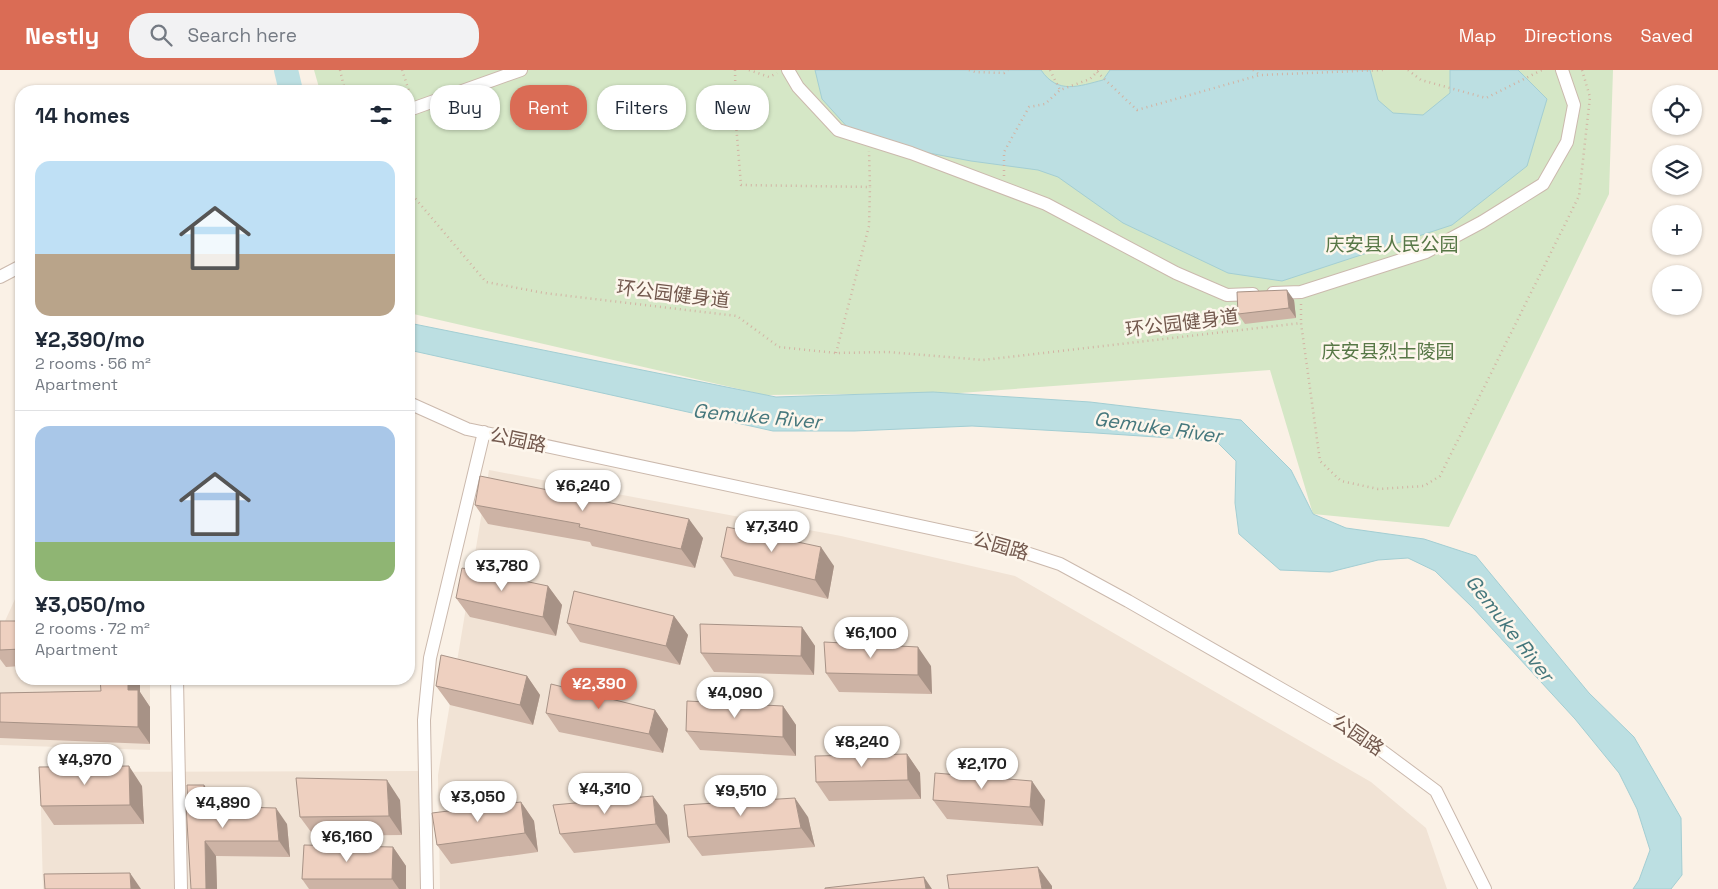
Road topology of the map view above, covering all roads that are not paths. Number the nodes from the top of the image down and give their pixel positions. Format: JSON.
{"nodes":[{"id":1,"x":521,"y":70,"type":"edge"},
{"id":2,"x":788,"y":70,"type":"edge"},
{"id":3,"x":1562,"y":70,"type":"edge"},
{"id":4,"x":415,"y":108,"type":"edge"},
{"id":5,"x":15,"y":269,"type":"edge"},
{"id":6,"x":0,"y":277,"type":"edge"},
{"id":7,"x":415,"y":406,"type":"edge"},
{"id":8,"x":484,"y":432,"type":"junction"},
{"id":9,"x":177,"y":685,"type":"edge"},
{"id":10,"x":181,"y":889,"type":"edge"},
{"id":11,"x":427,"y":889,"type":"edge"},
{"id":12,"x":1485,"y":889,"type":"edge"}],
"edges":[{"from":1,"to":4,"type":"street"},
{"from":2,"to":3,"type":"street"},
{"from":5,"to":6,"type":"street"},
{"from":7,"to":8,"type":"street","name":"公园路"},
{"from":8,"to":11,"type":"street"},
{"from":8,"to":12,"type":"street","name":"公园路"},
{"from":9,"to":10,"type":"street"}]}
